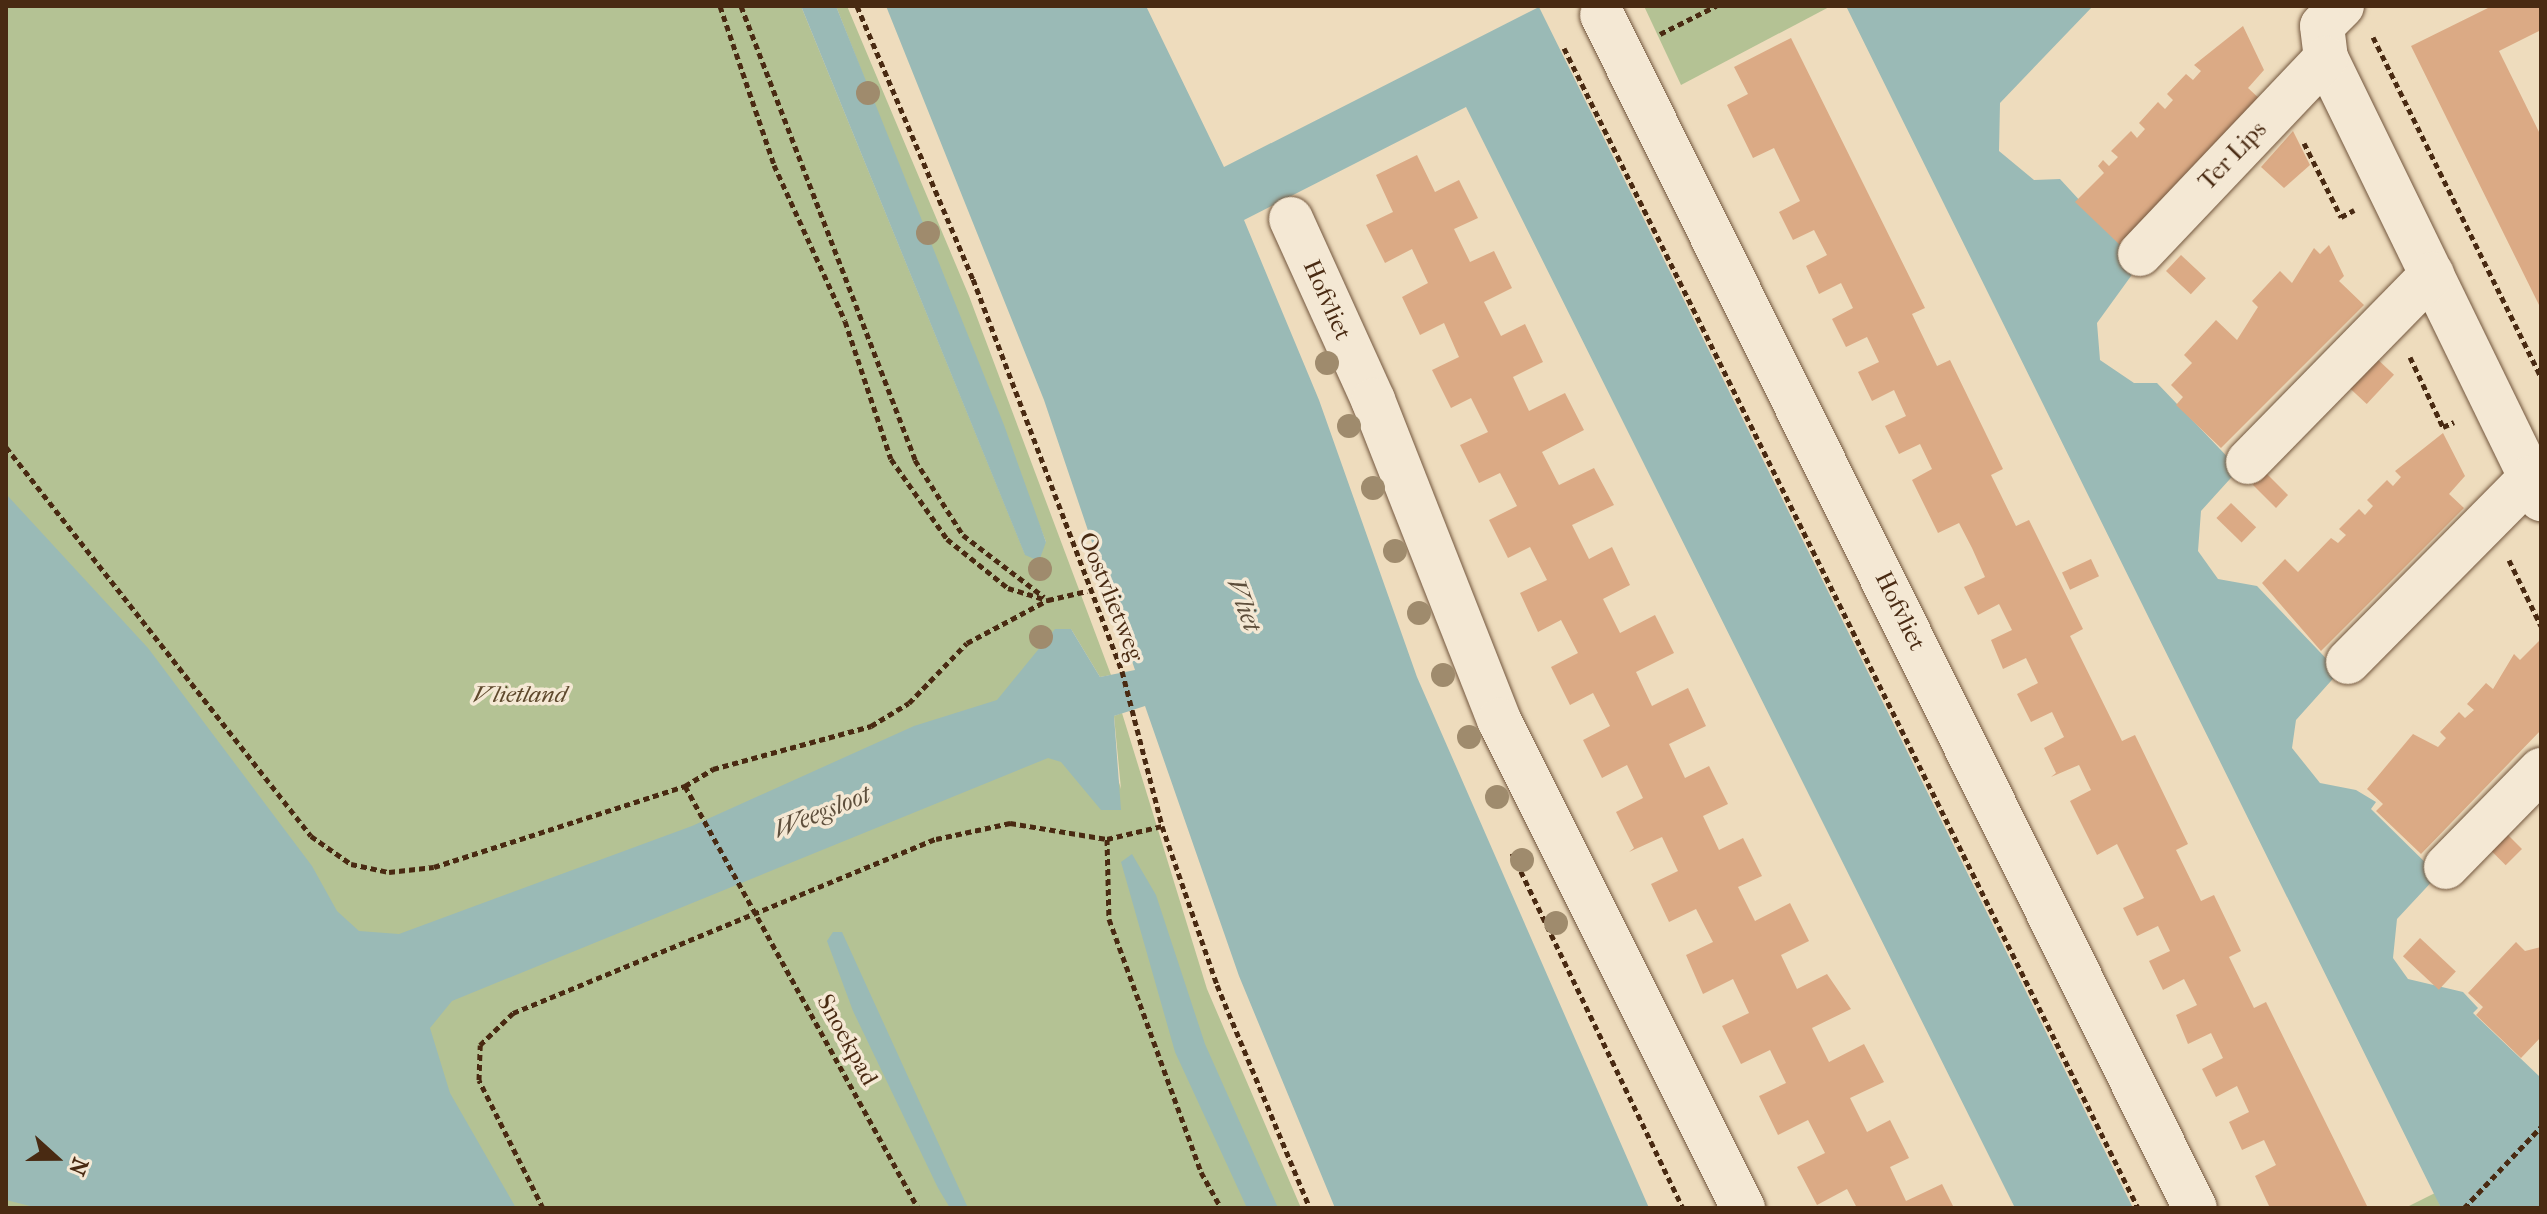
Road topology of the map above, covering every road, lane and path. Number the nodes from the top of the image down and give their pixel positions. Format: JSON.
{"nodes":[{"id":1,"x":720,"y":6,"type":"edge"},
{"id":2,"x":741,"y":6,"type":"edge"},
{"id":3,"x":857,"y":6,"type":"edge"},
{"id":4,"x":1716,"y":6,"type":"edge"},
{"id":5,"x":2353,"y":13,"type":"edge"},
{"id":6,"x":1613,"y":33,"type":"joint"},
{"id":7,"x":1560,"y":40,"type":"dead end"},
{"id":8,"x":2326,"y":58,"type":"junction"},
{"id":9,"x":1291,"y":219,"type":"dead end"},
{"id":10,"x":2140,"y":254,"type":"dead end"},
{"id":11,"x":2432,"y":274,"type":"junction"},
{"id":12,"x":2541,"y":377,"type":"edge"},
{"id":13,"x":6,"y":447,"type":"edge"},
{"id":14,"x":2248,"y":462,"type":"dead end"},
{"id":15,"x":2536,"y":488,"type":"edge"},
{"id":16,"x":2489,"y":519,"type":"junction"},
{"id":17,"x":1087,"y":591,"type":"junction"},
{"id":18,"x":1048,"y":600,"type":"junction"},
{"id":19,"x":2541,"y":626,"type":"edge"},
{"id":20,"x":2348,"y":662,"type":"dead end"},
{"id":21,"x":2541,"y":770,"type":"edge"},
{"id":22,"x":685,"y":786,"type":"junction"},
{"id":23,"x":1162,"y":826,"type":"junction"},
{"id":24,"x":1107,"y":839,"type":"junction"},
{"id":25,"x":2446,"y":867,"type":"dead end"},
{"id":26,"x":755,"y":910,"type":"junction"},
{"id":27,"x":2541,"y":1127,"type":"edge"},
{"id":28,"x":543,"y":1208,"type":"edge"},
{"id":29,"x":918,"y":1208,"type":"edge"},
{"id":30,"x":1221,"y":1208,"type":"edge"},
{"id":31,"x":1310,"y":1208,"type":"edge"},
{"id":32,"x":1743,"y":1208,"type":"edge"},
{"id":33,"x":2138,"y":1208,"type":"edge"},
{"id":34,"x":2195,"y":1208,"type":"edge"},
{"id":35,"x":2464,"y":1208,"type":"edge"}],
"edges":[{"from":1,"to":18,"type":"path"},
{"from":2,"to":18,"type":"path"},
{"from":3,"to":17,"type":"path","name":"Oostvlietweg"},
{"from":4,"to":6,"type":"path"},
{"from":5,"to":8,"type":"street"},
{"from":5,"to":12,"type":"path"},
{"from":6,"to":34,"type":"street","name":"Hofvliet"},
{"from":7,"to":33,"type":"path"},
{"from":8,"to":10,"type":"street","name":"Ter Lips"},
{"from":8,"to":11,"type":"street"},
{"from":9,"to":32,"type":"street","name":"Hofvliet"},
{"from":11,"to":14,"type":"street"},
{"from":11,"to":15,"type":"street"},
{"from":13,"to":22,"type":"path"},
{"from":15,"to":16,"type":"street"},
{"from":16,"to":19,"type":"path"},
{"from":16,"to":20,"type":"street"},
{"from":17,"to":18,"type":"path"},
{"from":17,"to":23,"type":"path","name":"Oostvlietweg"},
{"from":18,"to":22,"type":"path"},
{"from":21,"to":25,"type":"street"},
{"from":22,"to":26,"type":"path","name":"Snoekpad"},
{"from":23,"to":24,"type":"path"},
{"from":23,"to":31,"type":"path","name":"Oostvlietweg"},
{"from":24,"to":26,"type":"path"},
{"from":24,"to":30,"type":"path"},
{"from":26,"to":28,"type":"path"},
{"from":26,"to":29,"type":"path","name":"Snoekpad"},
{"from":27,"to":35,"type":"path"}]}
